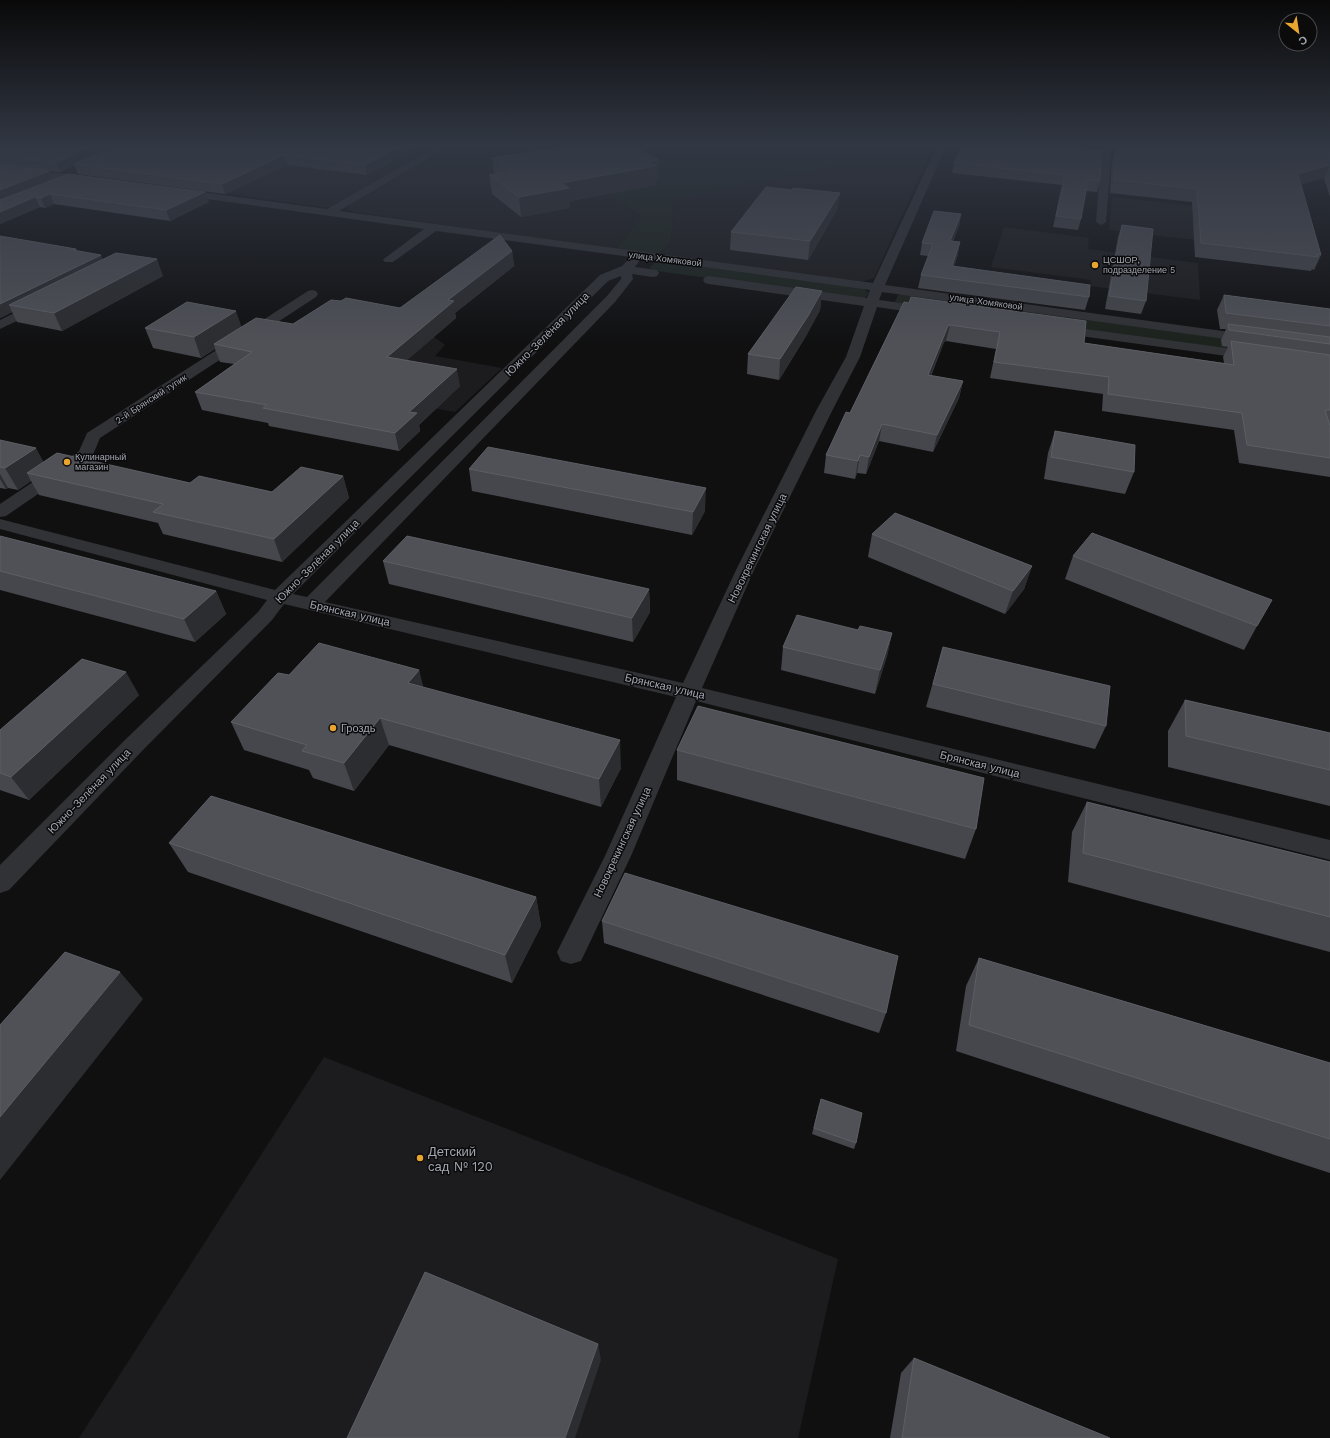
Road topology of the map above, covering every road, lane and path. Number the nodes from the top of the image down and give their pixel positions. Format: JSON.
{"nodes":[{"id":1,"x":314,"y":211,"type":"edge"},
{"id":2,"x":331,"y":211,"type":"edge"},
{"id":3,"x":912,"y":211,"type":"edge"},
{"id":4,"x":1102,"y":211,"type":"edge"},
{"id":5,"x":328,"y":213,"type":"junction"},
{"id":6,"x":1101,"y":222,"type":"dead end"},
{"id":7,"x":432,"y":228,"type":"junction"},
{"id":8,"x":389,"y":260,"type":"dead end"},
{"id":9,"x":637,"y":261,"type":"junction"},
{"id":10,"x":664,"y":274,"type":"dead end"},
{"id":11,"x":695,"y":278,"type":"dead end"},
{"id":12,"x":878,"y":287,"type":"junction"},
{"id":13,"x":312,"y":294,"type":"dead end"},
{"id":14,"x":55,"y":297,"type":"edge"},
{"id":15,"x":872,"y":303,"type":"junction"},
{"id":16,"x":941,"y":313,"type":"edge"},
{"id":17,"x":0,"y":325,"type":"edge"},
{"id":18,"x":1042,"y":327,"type":"edge"},
{"id":19,"x":1267,"y":340,"type":"edge"},
{"id":20,"x":1268,"y":358,"type":"edge"},
{"id":21,"x":0,"y":512,"type":"edge"},
{"id":22,"x":0,"y":524,"type":"edge"},
{"id":23,"x":279,"y":597,"type":"junction"},
{"id":24,"x":312,"y":604,"type":"junction"},
{"id":25,"x":690,"y":692,"type":"junction"},
{"id":26,"x":1330,"y":850,"type":"edge"},
{"id":27,"x":0,"y":882,"type":"edge"},
{"id":28,"x":570,"y":952,"type":"dead end"}],
"edges":[{"from":1,"to":5,"type":"street","name":"улица Хомяковой"},
{"from":2,"to":5,"type":"street"},
{"from":3,"to":12,"type":"street","name":"Новокрекингская улица"},
{"from":4,"to":6,"type":"street"},
{"from":5,"to":7,"type":"street","name":"улица Хомяковой"},
{"from":7,"to":8,"type":"street"},
{"from":7,"to":9,"type":"street","name":"улица Хомяковой"},
{"from":9,"to":10,"type":"street","name":"улица Хомяковой"},
{"from":9,"to":12,"type":"street","name":"улица Хомяковой"},
{"from":9,"to":23,"type":"street","name":"Южно-Зелёная улица"},
{"from":9,"to":24,"type":"street","name":"Южно-Зелёная улица"},
{"from":11,"to":15,"type":"street","name":"улица Хомяковой"},
{"from":12,"to":15,"type":"street","name":"Новокрекингская улица"},
{"from":12,"to":19,"type":"street","name":"улица Хомяковой"},
{"from":13,"to":21,"type":"street","name":"2-й Брянский тупик"},
{"from":14,"to":17,"type":"street"},
{"from":15,"to":16,"type":"street","name":"улица Хомяковой"},
{"from":15,"to":25,"type":"street","name":"Новокрекингская улица"},
{"from":18,"to":20,"type":"street"},
{"from":22,"to":23,"type":"street","name":"Брянская улица"},
{"from":23,"to":24,"type":"street","name":"Брянская улица"},
{"from":23,"to":27,"type":"street","name":"Южно-Зелёная улица"},
{"from":24,"to":25,"type":"street","name":"Брянская улица"},
{"from":25,"to":26,"type":"street","name":"Брянская улица"},
{"from":25,"to":28,"type":"street","name":"Новокрекингская улица"}]}
